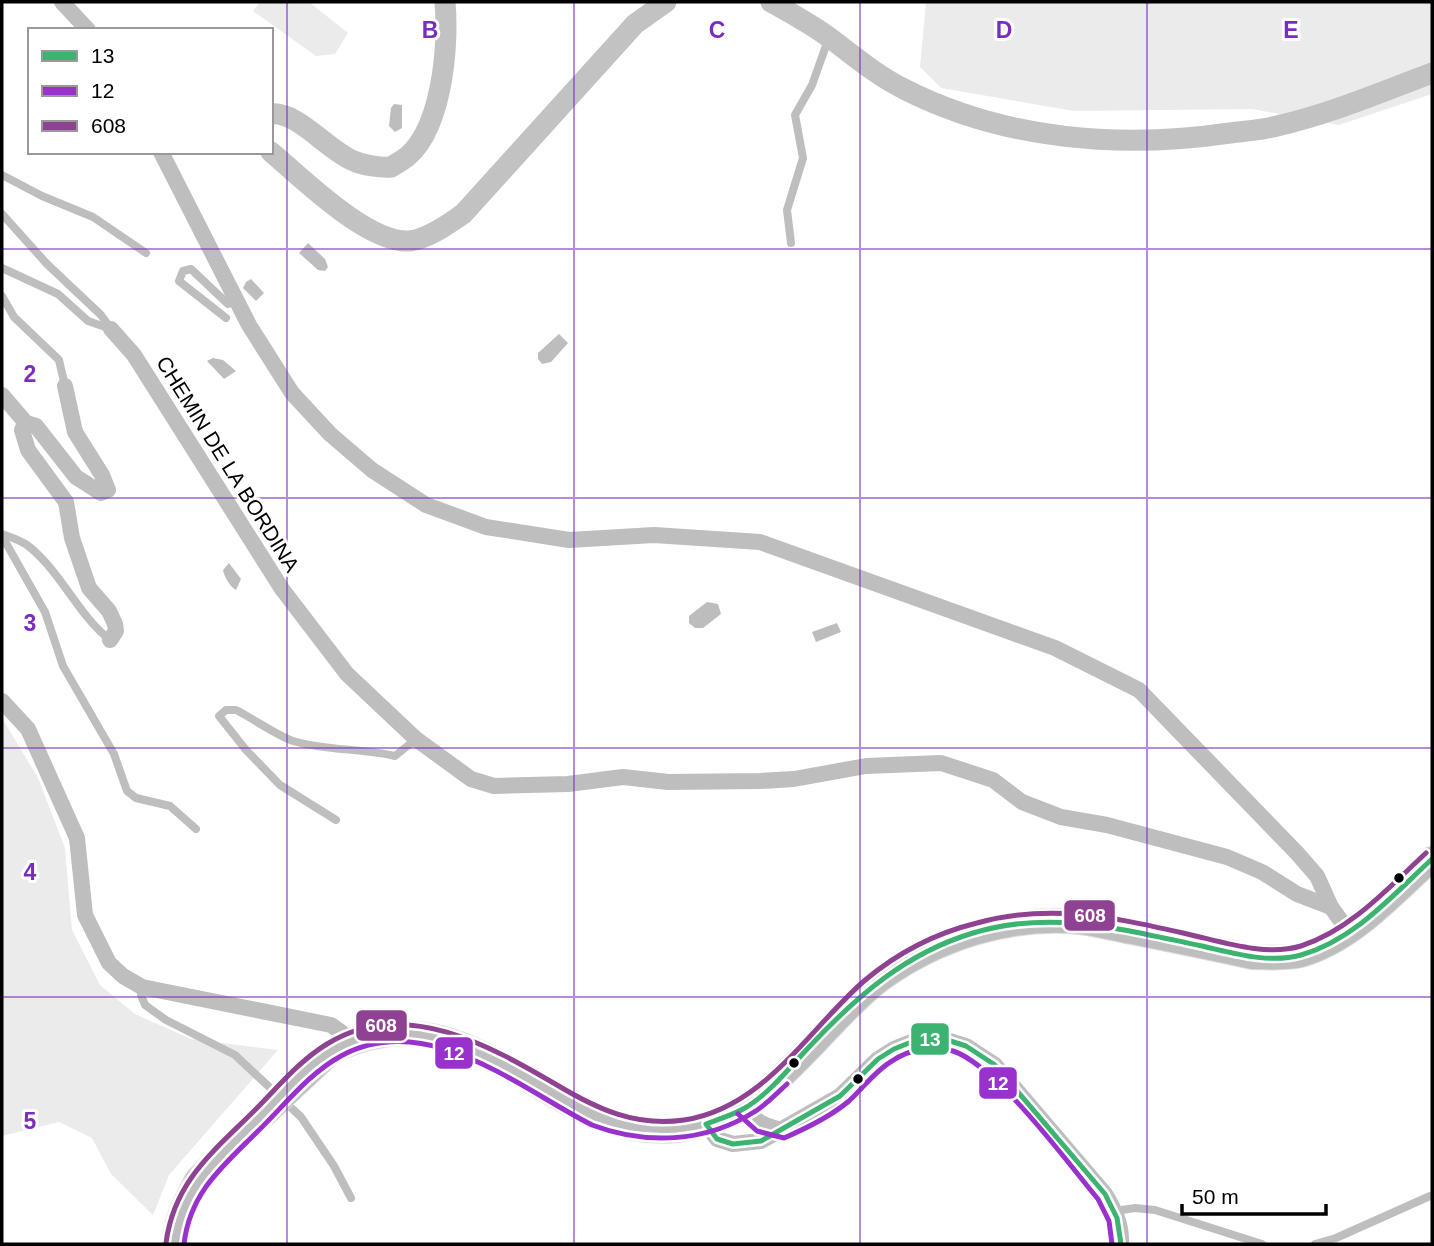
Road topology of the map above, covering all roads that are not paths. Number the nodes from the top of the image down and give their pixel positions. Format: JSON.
{"nodes":[{"id":1,"x":62,"y":2,"type":"edge"},
{"id":2,"x":445,"y":2,"type":"edge"},
{"id":3,"x":666,"y":2,"type":"edge"},
{"id":4,"x":771,"y":2,"type":"edge"},
{"id":5,"x":86,"y":28,"type":"edge"},
{"id":6,"x":828,"y":37,"type":"junction"},
{"id":7,"x":1432,"y":73,"type":"edge"},
{"id":8,"x":273,"y":114,"type":"edge"},
{"id":9,"x":162,"y":154,"type":"edge"},
{"id":10,"x":273,"y":154,"type":"edge"},
{"id":11,"x":2,"y":175,"type":"edge"},
{"id":12,"x":2,"y":214,"type":"edge"},
{"id":13,"x":791,"y":243,"type":"dead end"},
{"id":14,"x":146,"y":253,"type":"dead end"},
{"id":15,"x":2,"y":268,"type":"edge"},
{"id":16,"x":2,"y":296,"type":"edge"},
{"id":17,"x":236,"y":301,"type":"junction"},
{"id":18,"x":226,"y":318,"type":"dead end"},
{"id":19,"x":111,"y":329,"type":"junction"},
{"id":20,"x":65,"y":386,"type":"joint"},
{"id":21,"x":2,"y":395,"type":"edge"},
{"id":22,"x":26,"y":423,"type":"junction"},
{"id":23,"x":2,"y":535,"type":"edge"},
{"id":24,"x":110,"y":640,"type":"joint"},
{"id":25,"x":2,"y":701,"type":"edge"},
{"id":26,"x":416,"y":740,"type":"junction"},
{"id":27,"x":336,"y":820,"type":"dead end"},
{"id":28,"x":196,"y":829,"type":"dead end"},
{"id":29,"x":1432,"y":859,"type":"edge"},
{"id":30,"x":1331,"y":907,"type":"junction"},
{"id":31,"x":1349,"y":932,"type":"junction"},
{"id":32,"x":142,"y":987,"type":"junction"},
{"id":33,"x":340,"y":1047,"type":"junction"},
{"id":34,"x":745,"y":1108,"type":"junction"},
{"id":35,"x":706,"y":1124,"type":"junction"},
{"id":36,"x":782,"y":1130,"type":"junction"},
{"id":37,"x":1430,"y":1196,"type":"dead end"},
{"id":38,"x":351,"y":1198,"type":"dead end"},
{"id":39,"x":1115,"y":1211,"type":"junction"},
{"id":40,"x":175,"y":1244,"type":"edge"},
{"id":41,"x":1121,"y":1244,"type":"edge"},
{"id":42,"x":1262,"y":1244,"type":"edge"},
{"id":43,"x":1315,"y":1244,"type":"edge"}],
"edges":[{"from":1,"to":5,"type":"street"},
{"from":2,"to":8,"type":"street"},
{"from":3,"to":10,"type":"street"},
{"from":4,"to":6,"type":"street"},
{"from":6,"to":7,"type":"street"},
{"from":6,"to":13,"type":"lane"},
{"from":9,"to":17,"type":"street"},
{"from":11,"to":14,"type":"lane"},
{"from":12,"to":19,"type":"lane","name":"CHEMIN DE LA BORDINA"},
{"from":15,"to":19,"type":"lane"},
{"from":16,"to":20,"type":"lane"},
{"from":17,"to":18,"type":"lane"},
{"from":17,"to":30,"type":"street"},
{"from":19,"to":26,"type":"street","name":"CHEMIN DE LA BORDINA"},
{"from":20,"to":22,"type":"street"},
{"from":21,"to":22,"type":"street"},
{"from":22,"to":24,"type":"street"},
{"from":23,"to":24,"type":"lane"},
{"from":23,"to":28,"type":"lane"},
{"from":25,"to":32,"type":"street"},
{"from":26,"to":27,"type":"lane"},
{"from":26,"to":30,"type":"street","name":"CHEMIN DE LA BORDINA"},
{"from":29,"to":31,"type":"main road"},
{"from":30,"to":31,"type":"street"},
{"from":31,"to":34,"type":"main road"},
{"from":32,"to":33,"type":"street"},
{"from":32,"to":38,"type":"lane"},
{"from":33,"to":35,"type":"main road"},
{"from":33,"to":40,"type":"main road","bridge":true},
{"from":34,"to":35,"type":"main road"},
{"from":34,"to":36,"type":"street"},
{"from":35,"to":36,"type":"street"},
{"from":36,"to":39,"type":"street"},
{"from":37,"to":43,"type":"lane"},
{"from":39,"to":41,"type":"street"},
{"from":39,"to":42,"type":"lane"}]}
